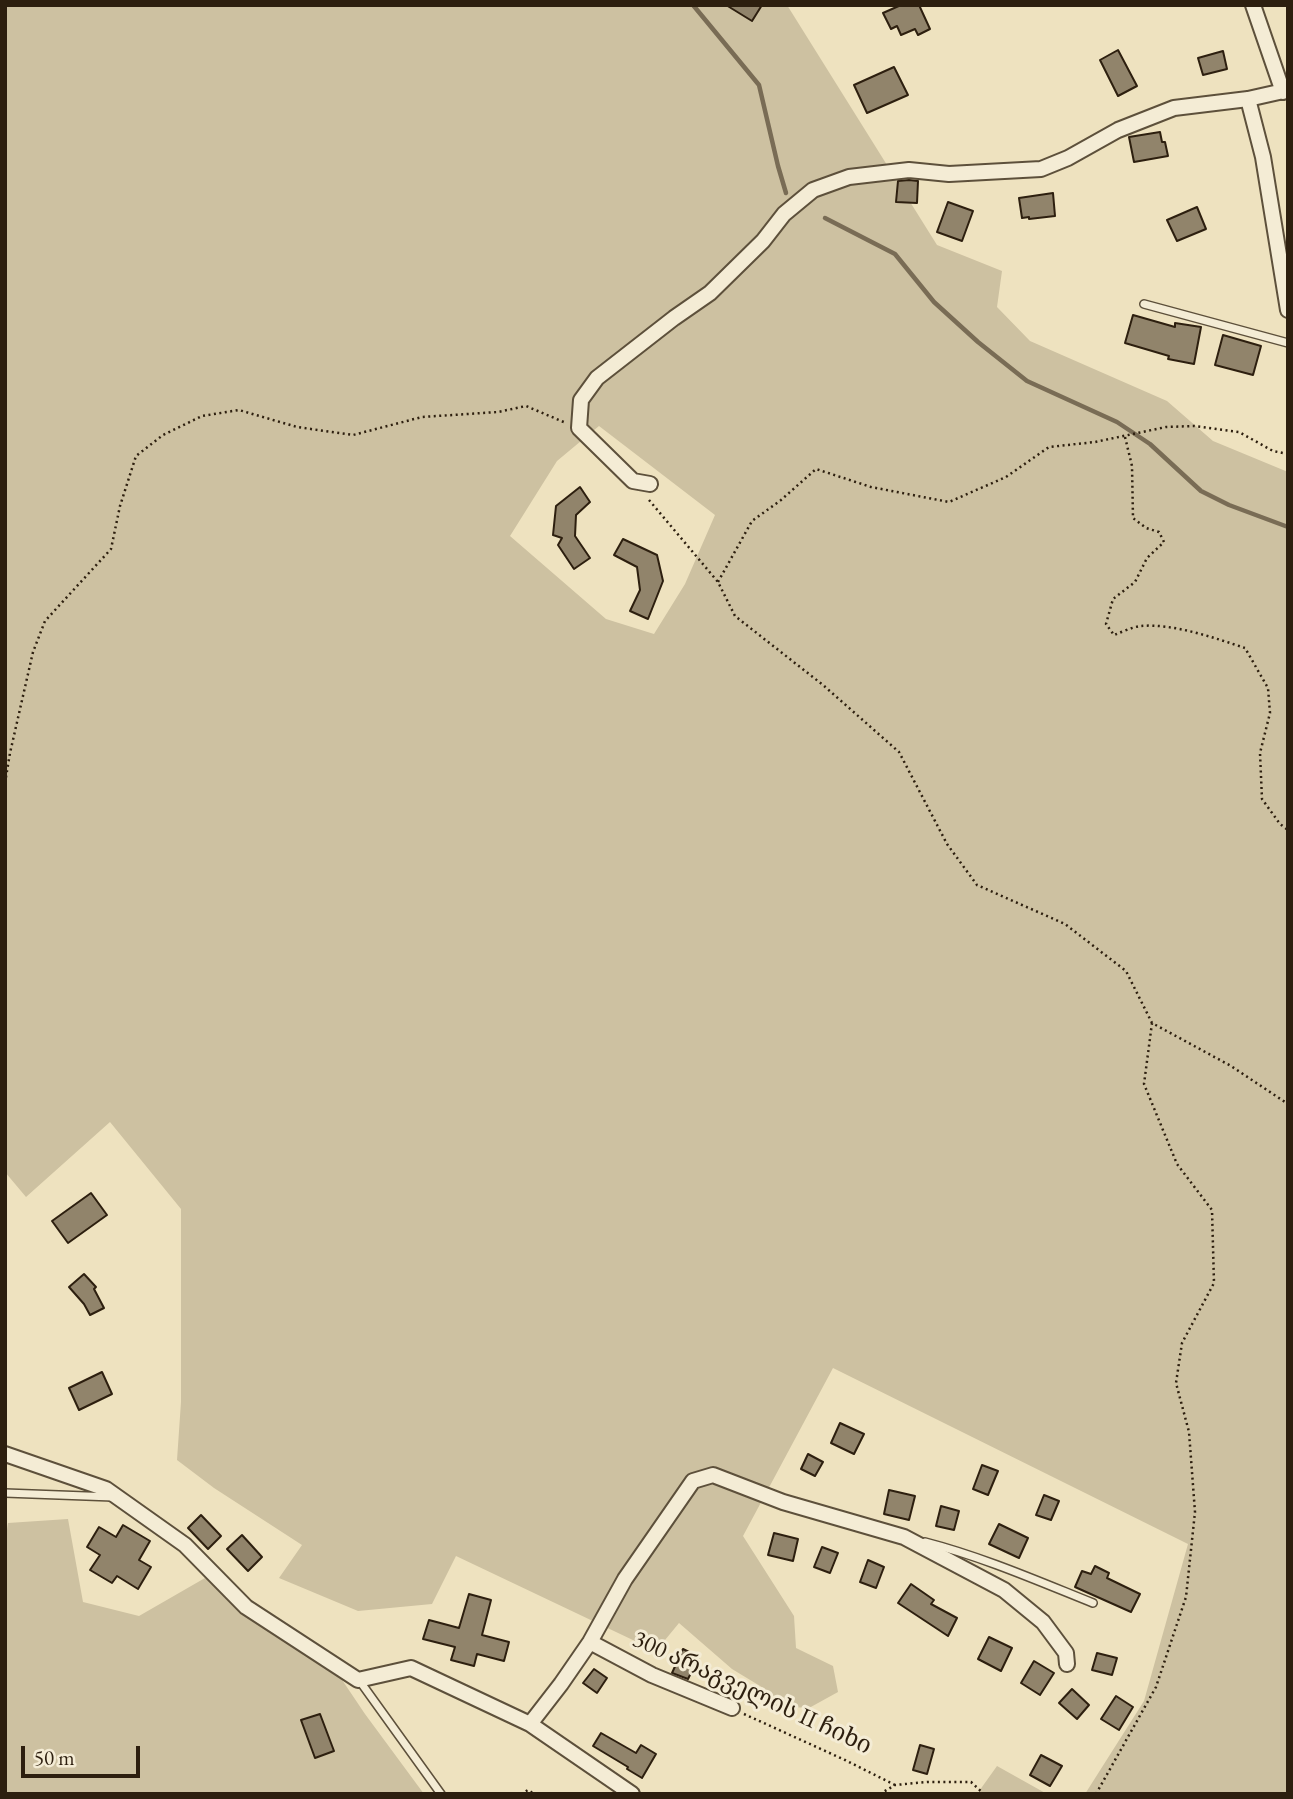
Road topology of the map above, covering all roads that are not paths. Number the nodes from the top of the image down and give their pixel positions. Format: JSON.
{"nodes":[{"id":1,"x":1253,"y":5,"type":"edge"},
{"id":2,"x":1286,"y":91,"type":"edge"},
{"id":3,"x":1248,"y":99,"type":"junction"},
{"id":4,"x":1144,"y":304,"type":"dead end"},
{"id":5,"x":1288,"y":310,"type":"edge"},
{"id":6,"x":1288,"y":343,"type":"edge"},
{"id":7,"x":650,"y":484,"type":"dead end"},
{"id":8,"x":5,"y":1454,"type":"edge"},
{"id":9,"x":5,"y":1493,"type":"edge"},
{"id":10,"x":117,"y":1497,"type":"junction"},
{"id":11,"x":904,"y":1537,"type":"junction"},
{"id":12,"x":1093,"y":1603,"type":"dead end"},
{"id":13,"x":590,"y":1642,"type":"junction"},
{"id":14,"x":1067,"y":1664,"type":"dead end"},
{"id":15,"x":358,"y":1680,"type":"junction"},
{"id":16,"x":732,"y":1708,"type":"road end"},
{"id":17,"x":530,"y":1724,"type":"junction"},
{"id":18,"x":441,"y":1794,"type":"edge"},
{"id":19,"x":632,"y":1794,"type":"edge"}],
"edges":[{"from":1,"to":2,"type":"street"},
{"from":2,"to":3,"type":"street"},
{"from":3,"to":5,"type":"street"},
{"from":3,"to":7,"type":"street"},
{"from":4,"to":6,"type":"lane"},
{"from":8,"to":10,"type":"street"},
{"from":9,"to":10,"type":"lane"},
{"from":10,"to":15,"type":"street"},
{"from":11,"to":12,"type":"lane","name":"300 არაგველის II ჩიხი"},
{"from":11,"to":13,"type":"street","name":"300 არაგველის II ჩიხი"},
{"from":11,"to":14,"type":"street","name":"300 არაგველის II ჩიხი"},
{"from":13,"to":16,"type":"street","name":"300 არაგველის II ჩიხი"},
{"from":13,"to":17,"type":"street","name":"300 არაგველის II ჩიხი"},
{"from":15,"to":17,"type":"street"},
{"from":15,"to":18,"type":"lane"},
{"from":17,"to":19,"type":"street"}]}
